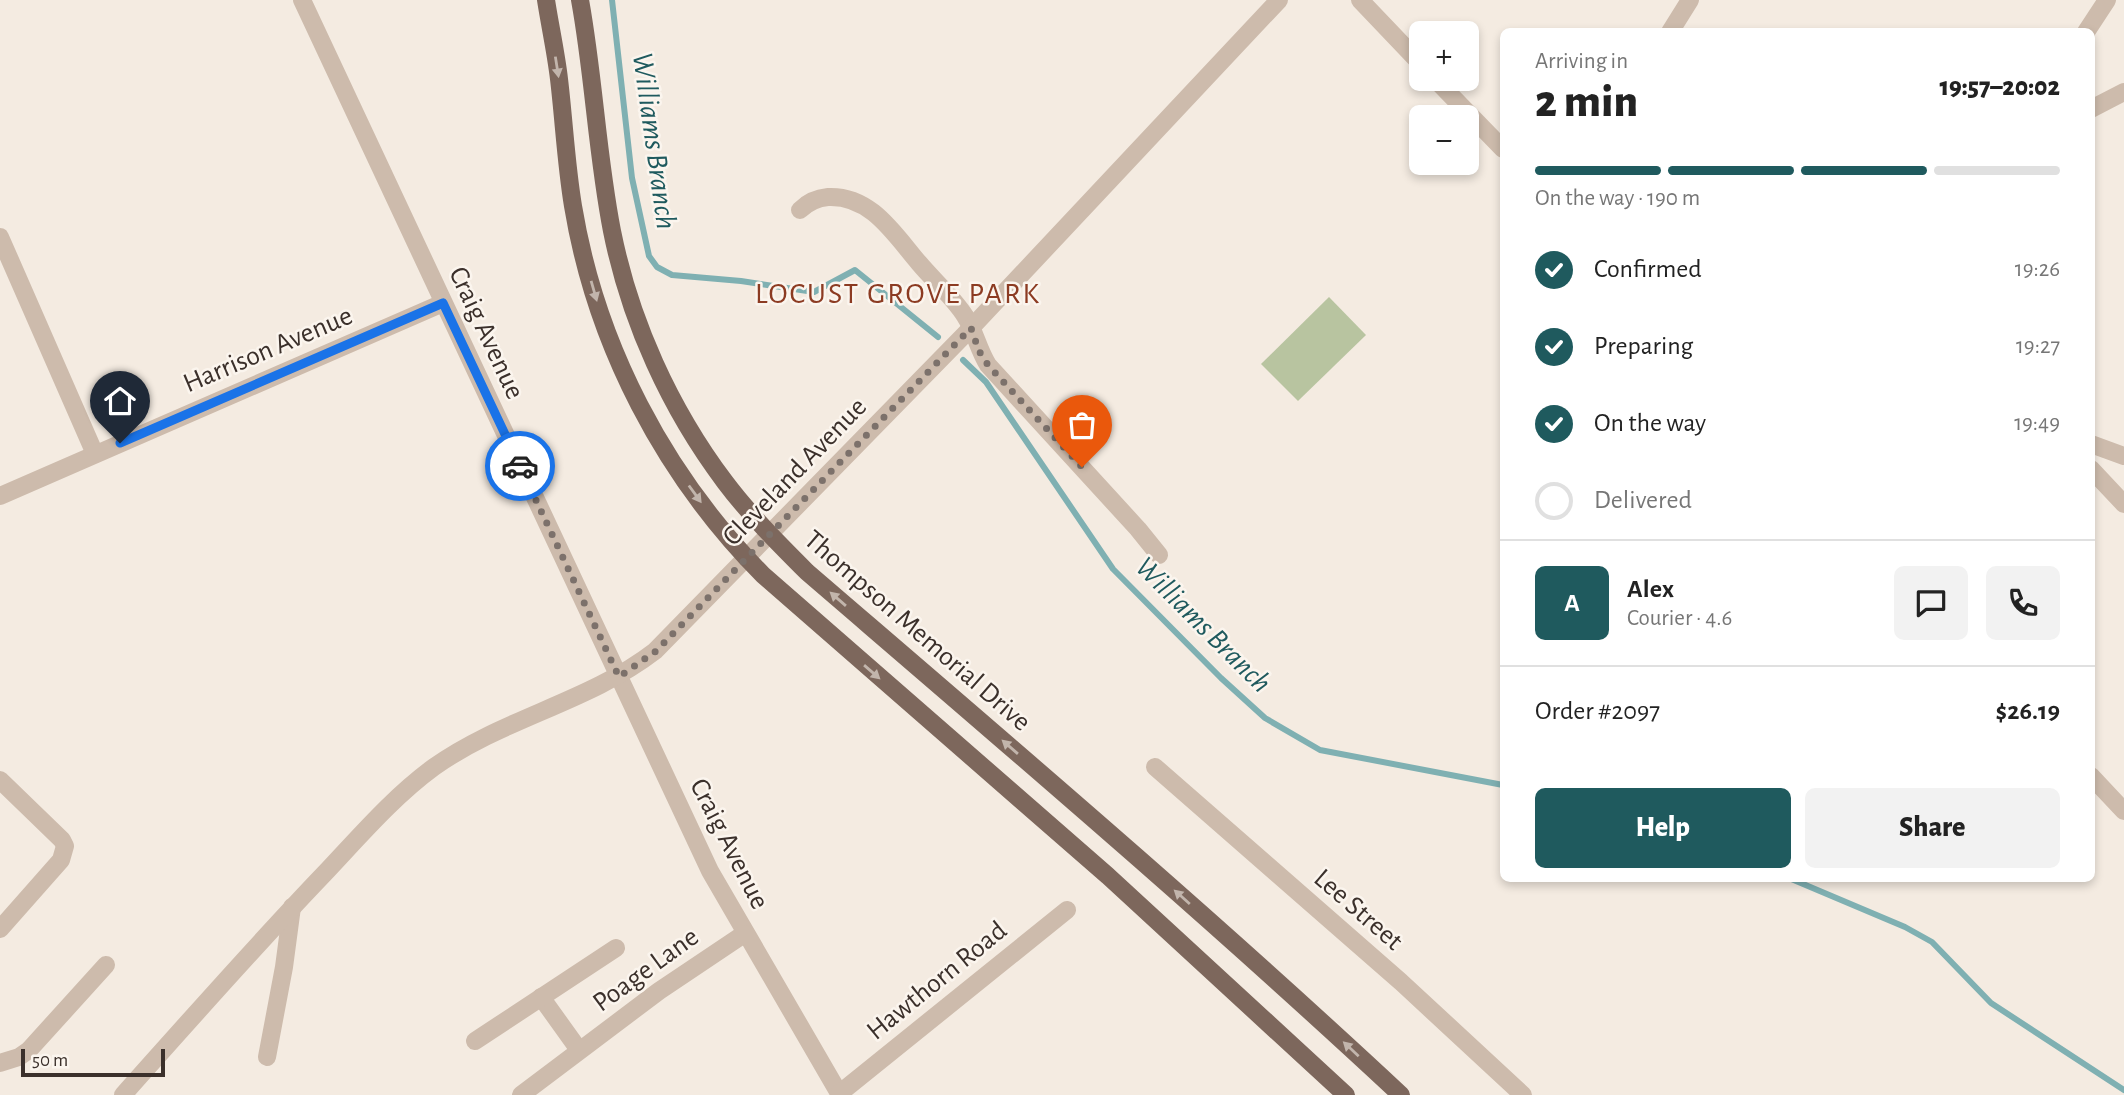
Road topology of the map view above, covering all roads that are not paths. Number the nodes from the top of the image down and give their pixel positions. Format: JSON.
{"nodes":[{"id":1,"x":302,"y":0,"type":"edge"},
{"id":2,"x":546,"y":0,"type":"edge"},
{"id":3,"x":580,"y":0,"type":"edge"},
{"id":4,"x":1279,"y":0,"type":"edge"},
{"id":5,"x":1360,"y":0,"type":"edge"},
{"id":6,"x":1690,"y":0,"type":"edge"},
{"id":7,"x":2107,"y":0,"type":"edge"},
{"id":8,"x":1672,"y":28,"type":"edge"},
{"id":9,"x":2089,"y":28,"type":"edge"},
{"id":10,"x":1409,"y":51,"type":"edge"},
{"id":11,"x":1447,"y":91,"type":"edge"},
{"id":12,"x":2124,"y":92,"type":"edge"},
{"id":13,"x":2095,"y":107,"type":"edge"},
{"id":14,"x":1500,"y":146,"type":"edge"},
{"id":15,"x":800,"y":210,"type":"dead end"},
{"id":16,"x":0,"y":237,"type":"edge"},
{"id":17,"x":443,"y":303,"type":"junction"},
{"id":18,"x":971,"y":328,"type":"junction"},
{"id":19,"x":2095,"y":445,"type":"edge"},
{"id":20,"x":95,"y":453,"type":"junction"},
{"id":21,"x":2124,"y":456,"type":"edge"},
{"id":22,"x":2095,"y":473,"type":"edge"},
{"id":23,"x":0,"y":496,"type":"edge"},
{"id":24,"x":2124,"y":504,"type":"edge"},
{"id":25,"x":771,"y":536,"type":"junction"},
{"id":26,"x":1159,"y":555,"type":"dead end"},
{"id":27,"x":747,"y":559,"type":"junction"},
{"id":28,"x":619,"y":677,"type":"junction"},
{"id":29,"x":1155,"y":768,"type":"dead end"},
{"id":30,"x":0,"y":780,"type":"edge"},
{"id":31,"x":2095,"y":780,"type":"edge"},
{"id":32,"x":2124,"y":811,"type":"edge"},
{"id":33,"x":292,"y":907,"type":"junction"},
{"id":34,"x":1067,"y":910,"type":"dead end"},
{"id":35,"x":0,"y":929,"type":"edge"},
{"id":36,"x":744,"y":934,"type":"junction"},
{"id":37,"x":616,"y":948,"type":"dead end"},
{"id":38,"x":106,"y":965,"type":"dead end"},
{"id":39,"x":541,"y":997,"type":"junction"},
{"id":40,"x":475,"y":1041,"type":"dead end"},
{"id":41,"x":579,"y":1050,"type":"junction"},
{"id":42,"x":267,"y":1057,"type":"dead end"},
{"id":43,"x":0,"y":1062,"type":"edge"},
{"id":44,"x":840,"y":1094,"type":"edge"},
{"id":45,"x":123,"y":1095,"type":"edge"},
{"id":46,"x":521,"y":1095,"type":"edge"},
{"id":47,"x":1346,"y":1095,"type":"edge"},
{"id":48,"x":1401,"y":1095,"type":"edge"},
{"id":49,"x":1523,"y":1095,"type":"edge"}],
"edges":[{"from":1,"to":17,"type":"street","name":"Craig Avenue"},
{"from":2,"to":27,"type":"main road","name":"Thompson Memorial Drive","one_way":true},
{"from":3,"to":25,"type":"main road","name":"Thompson Memorial Drive"},
{"from":4,"to":18,"type":"street","name":"Cleveland Avenue"},
{"from":5,"to":10,"type":"street"},
{"from":6,"to":8,"type":"street"},
{"from":7,"to":9,"type":"street"},
{"from":11,"to":14,"type":"street"},
{"from":12,"to":13,"type":"street"},
{"from":15,"to":18,"type":"street"},
{"from":16,"to":20,"type":"street"},
{"from":17,"to":20,"type":"street","name":"Harrison Avenue"},
{"from":17,"to":28,"type":"street","name":"Craig Avenue"},
{"from":18,"to":25,"type":"street","name":"Cleveland Avenue"},
{"from":18,"to":26,"type":"street"},
{"from":19,"to":21,"type":"street"},
{"from":20,"to":23,"type":"street","name":"Harrison Avenue"},
{"from":22,"to":24,"type":"street"},
{"from":25,"to":27,"type":"street","name":"Cleveland Avenue"},
{"from":48,"to":25,"type":"main road","name":"Thompson Memorial Drive","one_way":true},
{"from":27,"to":28,"type":"street","name":"Cleveland Avenue"},
{"from":27,"to":47,"type":"main road","name":"Thompson Memorial Drive","one_way":true},
{"from":28,"to":33,"type":"street","name":"Cleveland Avenue"},
{"from":28,"to":36,"type":"street","name":"Craig Avenue"},
{"from":29,"to":49,"type":"street","name":"Lee Street"},
{"from":30,"to":35,"type":"street"},
{"from":31,"to":32,"type":"street"},
{"from":33,"to":42,"type":"street"},
{"from":33,"to":45,"type":"street","name":"Cleveland Avenue"},
{"from":34,"to":44,"type":"street","name":"Hawthorn Road"},
{"from":36,"to":41,"type":"street","name":"Poage Lane"},
{"from":36,"to":44,"type":"street","name":"Craig Avenue"},
{"from":37,"to":39,"type":"street"},
{"from":38,"to":43,"type":"street"},
{"from":39,"to":40,"type":"street"},
{"from":39,"to":41,"type":"street"},
{"from":41,"to":46,"type":"street","name":"Poage Lane"}]}
